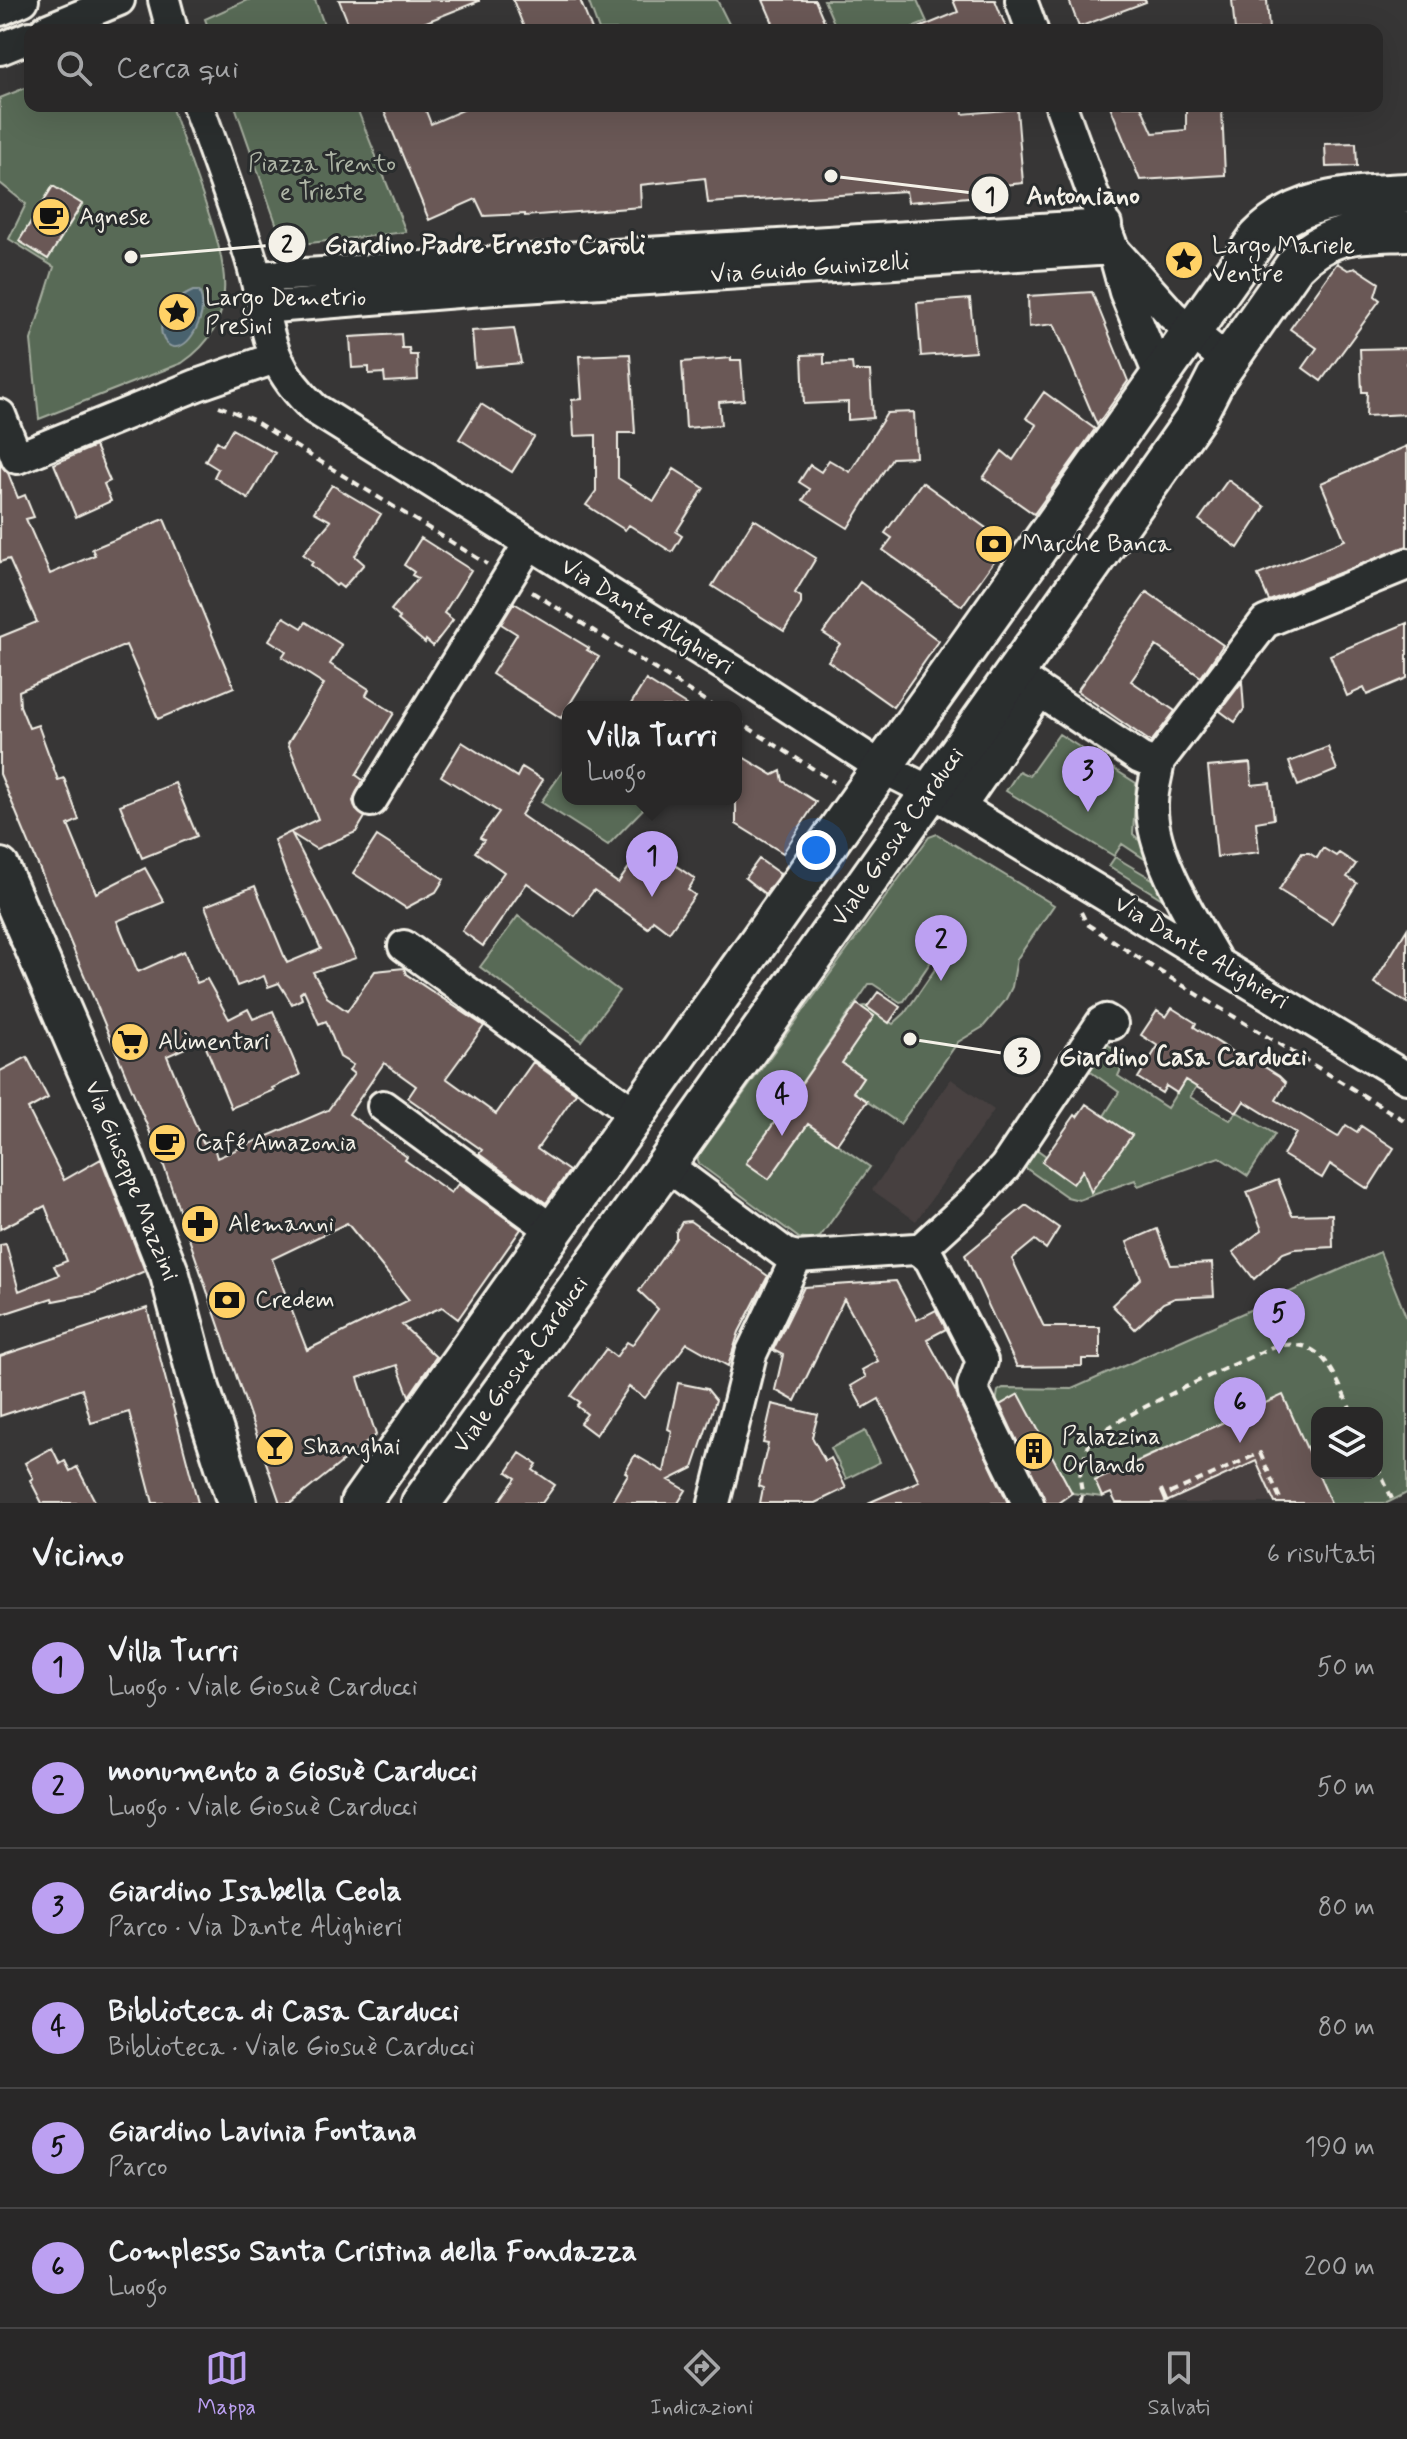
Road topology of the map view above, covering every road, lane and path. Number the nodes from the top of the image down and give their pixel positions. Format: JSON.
{"nodes":[{"id":1,"x":23,"y":0,"type":"edge"},
{"id":2,"x":119,"y":0,"type":"edge"},
{"id":3,"x":164,"y":0,"type":"edge"},
{"id":4,"x":1021,"y":0,"type":"edge"},
{"id":5,"x":0,"y":10,"type":"edge"},
{"id":6,"x":61,"y":24,"type":"edge"},
{"id":7,"x":170,"y":24,"type":"edge"},
{"id":8,"x":1030,"y":24,"type":"edge"},
{"id":9,"x":24,"y":39,"type":"edge"},
{"id":10,"x":0,"y":49,"type":"edge"},
{"id":11,"x":200,"y":112,"type":"edge"},
{"id":12,"x":1063,"y":112,"type":"edge"},
{"id":13,"x":1407,"y":193,"type":"edge"},
{"id":14,"x":1407,"y":231,"type":"edge"},
{"id":15,"x":1109,"y":237,"type":"junction"},
{"id":16,"x":506,"y":274,"type":"junction"},
{"id":17,"x":256,"y":277,"type":"junction"},
{"id":18,"x":261,"y":308,"type":"junction"},
{"id":19,"x":1191,"y":333,"type":"junction"},
{"id":20,"x":275,"y":358,"type":"junction"},
{"id":21,"x":1227,"y":361,"type":"junction"},
{"id":22,"x":1160,"y":377,"type":"junction"},
{"id":23,"x":214,"y":404,"type":"dead end"},
{"id":24,"x":0,"y":415,"type":"edge"},
{"id":25,"x":529,"y":544,"type":"junction"},
{"id":26,"x":1407,"y":564,"type":"edge"},
{"id":27,"x":509,"y":577,"type":"junction"},
{"id":28,"x":968,"y":644,"type":"junction"},
{"id":29,"x":1027,"y":683,"type":"junction"},
{"id":30,"x":705,"y":701,"type":"edge"},
{"id":31,"x":742,"y":724,"type":"edge"},
{"id":32,"x":1159,"y":761,"type":"junction"},
{"id":33,"x":881,"y":767,"type":"junction"},
{"id":34,"x":841,"y":786,"type":"dead end"},
{"id":35,"x":946,"y":799,"type":"junction"},
{"id":36,"x":371,"y":801,"type":"dead end"},
{"id":37,"x":0,"y":868,"type":"edge"},
{"id":38,"x":1084,"y":920,"type":"dead end"},
{"id":39,"x":404,"y":946,"type":"dead end"},
{"id":40,"x":1217,"y":963,"type":"junction"},
{"id":41,"x":1112,"y":1024,"type":"dead end"},
{"id":42,"x":1407,"y":1078,"type":"edge"},
{"id":43,"x":383,"y":1106,"type":"dead end"},
{"id":44,"x":1407,"y":1122,"type":"edge"},
{"id":45,"x":630,"y":1124,"type":"junction"},
{"id":46,"x":666,"y":1165,"type":"junction"},
{"id":47,"x":555,"y":1232,"type":"junction"},
{"id":48,"x":922,"y":1252,"type":"junction"},
{"id":49,"x":797,"y":1257,"type":"junction"},
{"id":50,"x":1349,"y":1407,"type":"edge"},
{"id":51,"x":1383,"y":1479,"type":"edge"},
{"id":52,"x":370,"y":1489,"type":"edge"},
{"id":53,"x":1161,"y":1489,"type":"dead end"},
{"id":54,"x":1164,"y":1496,"type":"junction"},
{"id":55,"x":237,"y":1503,"type":"edge"},
{"id":56,"x":419,"y":1503,"type":"edge"},
{"id":57,"x":714,"y":1503,"type":"edge"},
{"id":58,"x":1028,"y":1503,"type":"edge"},
{"id":59,"x":1080,"y":1503,"type":"edge"},
{"id":60,"x":1167,"y":1503,"type":"edge"},
{"id":61,"x":1282,"y":1503,"type":"edge"},
{"id":62,"x":1394,"y":1503,"type":"edge"}],
"edges":[{"from":1,"to":5,"type":"street"},
{"from":2,"to":6,"type":"street"},
{"from":3,"to":7,"type":"street"},
{"from":4,"to":8,"type":"street"},
{"from":9,"to":10,"type":"street"},
{"from":11,"to":17,"type":"street"},
{"from":12,"to":15,"type":"street"},
{"from":13,"to":19,"type":"main road"},
{"from":14,"to":21,"type":"main road","name":"Viale Giosuè Carducci"},
{"from":15,"to":16,"type":"street","name":"Via Guido Guinizelli"},
{"from":15,"to":19,"type":"street"},
{"from":15,"to":22,"type":"street"},
{"from":16,"to":17,"type":"street","name":"Via Guido Guinizelli"},
{"from":16,"to":18,"type":"street","name":"Via Guido Guinizelli"},
{"from":17,"to":18,"type":"street"},
{"from":18,"to":20,"type":"street"},
{"from":19,"to":21,"type":"street"},
{"from":19,"to":22,"type":"main road"},
{"from":20,"to":24,"type":"street"},
{"from":20,"to":25,"type":"street","name":"Via Dante Alighieri"},
{"from":21,"to":29,"type":"main road","name":"Viale Giosuè Carducci"},
{"from":22,"to":28,"type":"main road"},
{"from":23,"to":27,"type":"path"},
{"from":25,"to":27,"type":"street"},
{"from":25,"to":33,"type":"street","name":"Via Dante Alighieri"},
{"from":26,"to":32,"type":"street"},
{"from":27,"to":30,"type":"path"},
{"from":27,"to":36,"type":"street"},
{"from":28,"to":29,"type":"main road"},
{"from":28,"to":33,"type":"main road"},
{"from":29,"to":32,"type":"street"},
{"from":29,"to":35,"type":"main road","name":"Viale Giosuè Carducci"},
{"from":31,"to":34,"type":"path"},
{"from":32,"to":40,"type":"street"},
{"from":33,"to":35,"type":"street","name":"Via Dante Alighieri"},
{"from":33,"to":45,"type":"main road"},
{"from":35,"to":40,"type":"street","name":"Via Dante Alighieri"},
{"from":35,"to":46,"type":"main road","name":"Viale Giosuè Carducci"},
{"from":37,"to":55,"type":"main road","name":"Via Giuseppe Mazzini"},
{"from":38,"to":44,"type":"path"},
{"from":39,"to":45,"type":"street"},
{"from":40,"to":42,"type":"street","name":"Via Dante Alighieri"},
{"from":41,"to":48,"type":"street"},
{"from":43,"to":47,"type":"street"},
{"from":45,"to":46,"type":"main road"},
{"from":45,"to":47,"type":"main road"},
{"from":46,"to":49,"type":"street"},
{"from":46,"to":56,"type":"main road","name":"Viale Giosuè Carducci"},
{"from":47,"to":52,"type":"main road"},
{"from":48,"to":49,"type":"street"},
{"from":48,"to":58,"type":"street"},
{"from":49,"to":57,"type":"street"},
{"from":50,"to":59,"type":"path"},
{"from":51,"to":62,"type":"path"},
{"from":52,"to":56,"type":"main road"},
{"from":53,"to":54,"type":"path"},
{"from":54,"to":60,"type":"path"},
{"from":54,"to":61,"type":"path"}]}
